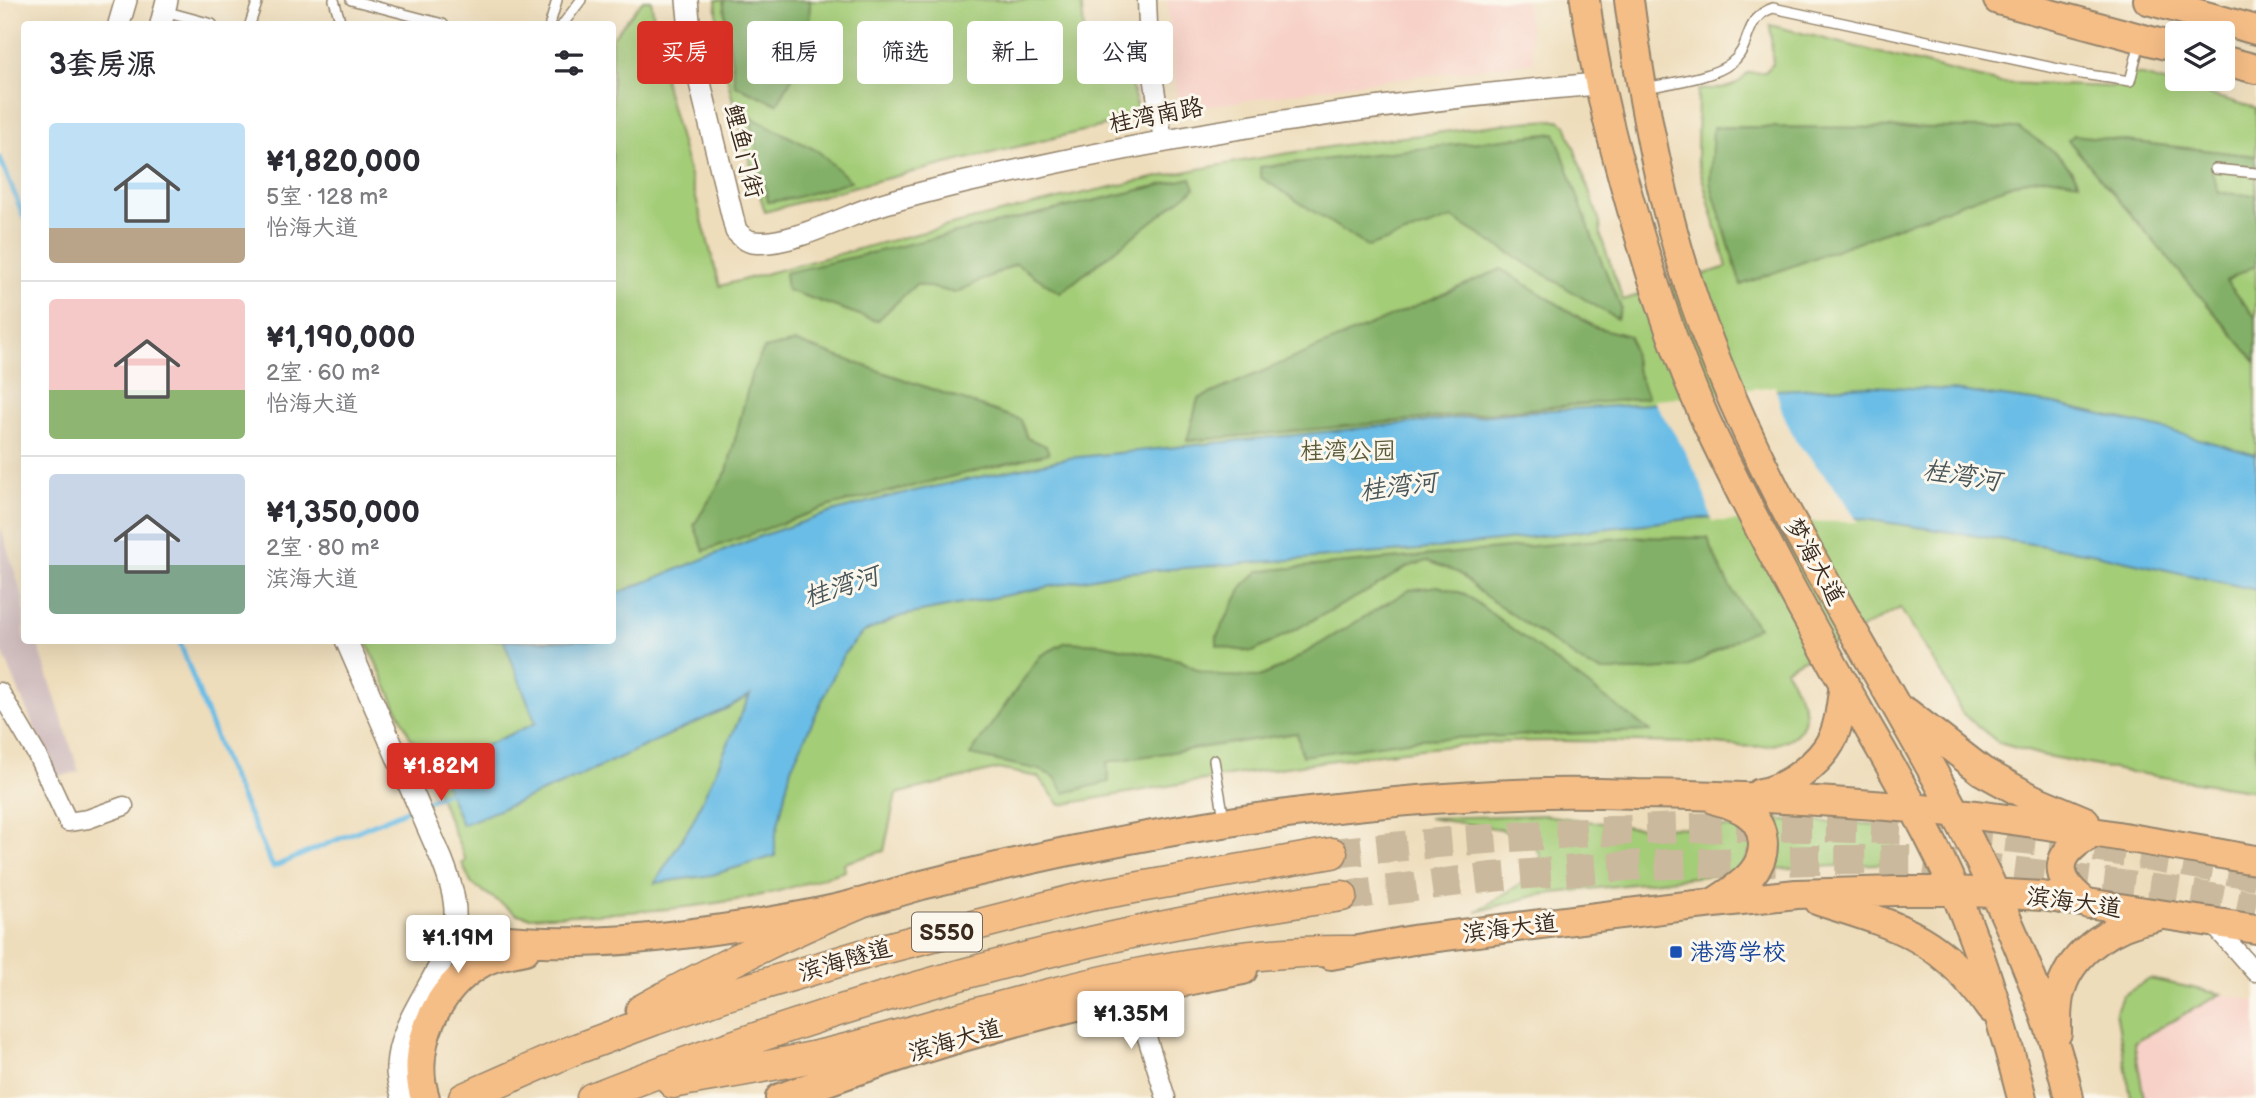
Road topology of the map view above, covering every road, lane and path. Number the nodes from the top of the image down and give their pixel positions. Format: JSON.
{"nodes":[{"id":1,"x":125,"y":0,"type":"edge"},
{"id":2,"x":258,"y":0,"type":"edge"},
{"id":3,"x":334,"y":0,"type":"edge"},
{"id":4,"x":351,"y":0,"type":"edge"},
{"id":5,"x":557,"y":0,"type":"edge"},
{"id":6,"x":581,"y":0,"type":"edge"},
{"id":7,"x":687,"y":0,"type":"edge"},
{"id":8,"x":1147,"y":0,"type":"edge"},
{"id":9,"x":1576,"y":0,"type":"edge"},
{"id":10,"x":1585,"y":0,"type":"edge"},
{"id":11,"x":1629,"y":0,"type":"edge"},
{"id":12,"x":1642,"y":0,"type":"edge"},
{"id":13,"x":1998,"y":0,"type":"edge"},
{"id":14,"x":2148,"y":0,"type":"edge"},
{"id":15,"x":2186,"y":5,"type":"edge"},
{"id":16,"x":164,"y":12,"type":"edge"},
{"id":17,"x":120,"y":21,"type":"edge"},
{"id":18,"x":200,"y":21,"type":"edge"},
{"id":19,"x":251,"y":21,"type":"edge"},
{"id":20,"x":340,"y":21,"type":"edge"},
{"id":21,"x":432,"y":21,"type":"edge"},
{"id":22,"x":551,"y":21,"type":"edge"},
{"id":23,"x":565,"y":21,"type":"edge"},
{"id":24,"x":2256,"y":30,"type":"edge"},
{"id":25,"x":1589,"y":33,"type":"junction"},
{"id":26,"x":2141,"y":38,"type":"junction"},
{"id":27,"x":2165,"y":45,"type":"edge"},
{"id":28,"x":2235,"y":63,"type":"edge"},
{"id":29,"x":2256,"y":69,"type":"edge"},
{"id":30,"x":1642,"y":79,"type":"junction"},
{"id":31,"x":1598,"y":84,"type":"junction"},
{"id":32,"x":1163,"y":140,"type":"junction"},
{"id":33,"x":2215,"y":169,"type":"dead end"},
{"id":34,"x":2256,"y":173,"type":"edge"},
{"id":35,"x":736,"y":231,"type":"joint"},
{"id":36,"x":348,"y":644,"type":"edge"},
{"id":37,"x":1841,"y":679,"type":"junction"},
{"id":38,"x":0,"y":692,"type":"edge"},
{"id":39,"x":1895,"y":702,"type":"junction"},
{"id":40,"x":1214,"y":760,"type":"dead end"},
{"id":41,"x":1697,"y":795,"type":"junction"},
{"id":42,"x":1740,"y":795,"type":"junction"},
{"id":43,"x":124,"y":806,"type":"dead end"},
{"id":44,"x":1914,"y":808,"type":"junction"},
{"id":45,"x":1956,"y":813,"type":"junction"},
{"id":46,"x":1225,"y":823,"type":"junction"},
{"id":47,"x":2094,"y":833,"type":"junction"},
{"id":48,"x":2127,"y":839,"type":"junction"},
{"id":49,"x":1332,"y":853,"type":"tunnel mouth"},
{"id":50,"x":2256,"y":860,"type":"edge"},
{"id":51,"x":1955,"y":891,"type":"junction"},
{"id":52,"x":1996,"y":892,"type":"junction"},
{"id":53,"x":1796,"y":894,"type":"junction"},
{"id":54,"x":1342,"y":896,"type":"tunnel mouth"},
{"id":55,"x":1713,"y":903,"type":"junction"},
{"id":56,"x":857,"y":904,"type":"junction"},
{"id":57,"x":2088,"y":904,"type":"junction"},
{"id":58,"x":2170,"y":914,"type":"junction"},
{"id":59,"x":2210,"y":921,"type":"junction"},
{"id":60,"x":2256,"y":929,"type":"edge"},
{"id":61,"x":452,"y":933,"type":"junction"},
{"id":62,"x":558,"y":943,"type":"junction"},
{"id":63,"x":1352,"y":951,"type":"junction"},
{"id":64,"x":2256,"y":973,"type":"edge"},
{"id":65,"x":1133,"y":993,"type":"junction"},
{"id":66,"x":2006,"y":1035,"type":"junction"},
{"id":67,"x":2057,"y":1050,"type":"junction"},
{"id":68,"x":571,"y":1051,"type":"junction"},
{"id":69,"x":403,"y":1098,"type":"edge"},
{"id":70,"x":425,"y":1098,"type":"edge"},
{"id":71,"x":464,"y":1098,"type":"edge"},
{"id":72,"x":593,"y":1098,"type":"edge"},
{"id":73,"x":780,"y":1098,"type":"edge"},
{"id":74,"x":1166,"y":1098,"type":"edge"},
{"id":75,"x":2022,"y":1098,"type":"edge"},
{"id":76,"x":2069,"y":1098,"type":"edge"}],
"edges":[{"from":1,"to":17,"type":"street"},
{"from":2,"to":19,"type":"lane"},
{"from":3,"to":20,"type":"lane"},
{"from":4,"to":21,"type":"lane"},
{"from":5,"to":22,"type":"lane"},
{"from":6,"to":23,"type":"lane"},
{"from":7,"to":35,"type":"street","name":"鲤鱼门街"},
{"from":8,"to":32,"type":"street"},
{"from":9,"to":25,"type":"main road"},
{"from":10,"to":25,"type":"main road","name":"梦海大道"},
{"from":11,"to":30,"type":"main road","name":"梦海大道"},
{"from":12,"to":30,"type":"main road"},
{"from":13,"to":26,"type":"main road"},
{"from":14,"to":15,"type":"main road"},
{"from":15,"to":24,"type":"main road"},
{"from":16,"to":18,"type":"lane"},
{"from":25,"to":31,"type":"main road","name":"梦海大道"},
{"from":26,"to":27,"type":"main road"},
{"from":26,"to":30,"type":"lane"},
{"from":28,"to":29,"type":"main road"},
{"from":30,"to":39,"type":"main road","name":"梦海大道"},
{"from":31,"to":32,"type":"street","name":"桂湾南路"},
{"from":31,"to":37,"type":"main road","name":"梦海大道"},
{"from":32,"to":35,"type":"street","name":"桂湾南路"},
{"from":33,"to":34,"type":"lane"},
{"from":36,"to":61,"type":"street"},
{"from":37,"to":42,"type":"main road"},
{"from":37,"to":44,"type":"main road","name":"梦海大道"},
{"from":38,"to":43,"type":"street"},
{"from":39,"to":45,"type":"main road","name":"梦海大道"},
{"from":39,"to":48,"type":"main road"},
{"from":40,"to":46,"type":"lane"},
{"from":41,"to":42,"type":"main road"},
{"from":41,"to":46,"type":"main road"},
{"from":41,"to":55,"type":"main road"},
{"from":42,"to":44,"type":"main road"},
{"from":44,"to":45,"type":"main road"},
{"from":44,"to":51,"type":"main road","name":"梦海大道"},
{"from":45,"to":47,"type":"main road"},
{"from":45,"to":52,"type":"main road","name":"梦海大道"},
{"from":46,"to":56,"type":"main road"},
{"from":47,"to":48,"type":"main road"},
{"from":47,"to":57,"type":"main road"},
{"from":48,"to":50,"type":"main road"},
{"from":49,"to":68,"type":"highway","name":"滨海隧道","number":"S550"},
{"from":51,"to":52,"type":"main road","name":"滨海大道"},
{"from":51,"to":53,"type":"main road","name":"滨海大道"},
{"from":51,"to":66,"type":"main road","name":"梦海大道"},
{"from":52,"to":57,"type":"main road","name":"滨海大道"},
{"from":52,"to":67,"type":"main road","name":"梦海大道"},
{"from":53,"to":55,"type":"main road","name":"滨海大道"},
{"from":53,"to":66,"type":"main road"},
{"from":54,"to":72,"type":"highway","name":"滨海隧道","number":"S550"},
{"from":55,"to":63,"type":"main road","name":"滨海大道"},
{"from":56,"to":62,"type":"main road"},
{"from":56,"to":68,"type":"highway"},
{"from":57,"to":58,"type":"main road","name":"滨海大道"},
{"from":58,"to":59,"type":"main road","name":"滨海大道"},
{"from":58,"to":67,"type":"main road"},
{"from":59,"to":60,"type":"main road","name":"滨海大道"},
{"from":59,"to":64,"type":"street"},
{"from":61,"to":62,"type":"main road"},
{"from":61,"to":69,"type":"street"},
{"from":62,"to":70,"type":"main road"},
{"from":63,"to":65,"type":"main road","name":"滨海大道"},
{"from":63,"to":72,"type":"highway"},
{"from":65,"to":73,"type":"main road","name":"滨海大道"},
{"from":65,"to":74,"type":"street"},
{"from":66,"to":75,"type":"main road","name":"梦海大道"},
{"from":67,"to":76,"type":"main road","name":"梦海大道"},
{"from":68,"to":71,"type":"highway","number":"S550"}]}
